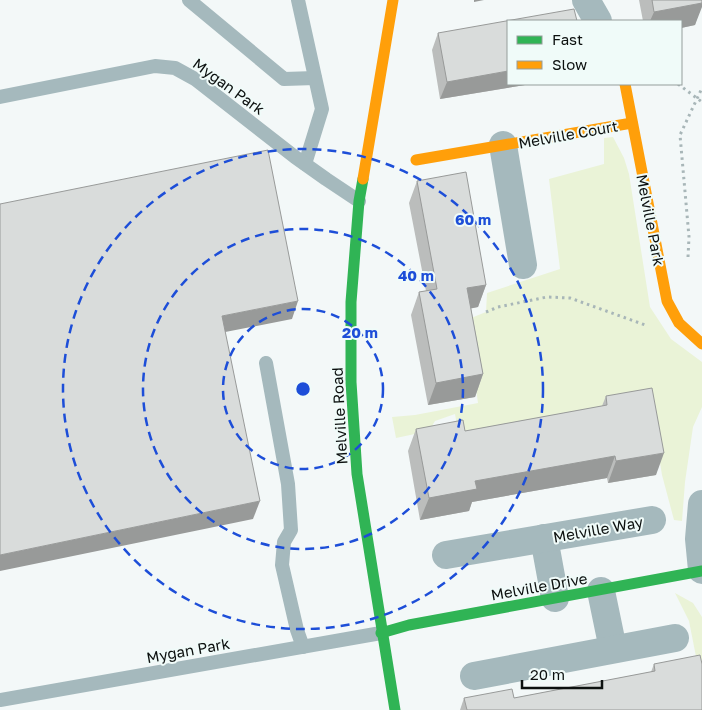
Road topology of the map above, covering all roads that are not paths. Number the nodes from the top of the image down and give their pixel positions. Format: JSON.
{"nodes":[{"id":1,"x":189,"y":0,"type":"edge"},
{"id":2,"x":298,"y":0,"type":"edge"},
{"id":3,"x":393,"y":0,"type":"edge"},
{"id":4,"x":586,"y":0,"type":"edge"},
{"id":5,"x":597,"y":20,"type":"edge"},
{"id":6,"x":315,"y":78,"type":"junction"},
{"id":7,"x":625,"y":85,"type":"edge"},
{"id":8,"x":0,"y":97,"type":"edge"},
{"id":9,"x":632,"y":123,"type":"junction"},
{"id":10,"x":503,"y":145,"type":"junction"},
{"id":11,"x":416,"y":160,"type":"dead end"},
{"id":12,"x":305,"y":164,"type":"junction"},
{"id":13,"x":360,"y":201,"type":"junction"},
{"id":14,"x":523,"y":266,"type":"dead end"},
{"id":15,"x":702,"y":344,"type":"edge"},
{"id":16,"x":266,"y":363,"type":"dead end"},
{"id":17,"x":702,"y":504,"type":"edge"},
{"id":18,"x":652,"y":520,"type":"dead end"},
{"id":19,"x":544,"y":538,"type":"junction"},
{"id":20,"x":446,"y":555,"type":"dead end"},
{"id":21,"x":702,"y":570,"type":"edge"},
{"id":22,"x":601,"y":591,"type":"junction"},
{"id":23,"x":555,"y":598,"type":"junction"},
{"id":24,"x":381,"y":633,"type":"junction"},
{"id":25,"x":675,"y":638,"type":"dead end"},
{"id":26,"x":303,"y":647,"type":"junction"},
{"id":27,"x":613,"y":650,"type":"junction"},
{"id":28,"x":474,"y":676,"type":"dead end"},
{"id":29,"x":0,"y":700,"type":"edge"},
{"id":30,"x":395,"y":710,"type":"edge"}],
"edges":[{"from":1,"to":6,"type":"lane"},
{"from":2,"to":6,"type":"lane"},
{"from":3,"to":13,"type":"street","name":"Melville Road"},
{"from":4,"to":5,"type":"street"},
{"from":6,"to":12,"type":"lane"},
{"from":7,"to":9,"type":"street","name":"Melville Park"},
{"from":8,"to":12,"type":"lane","name":"Mygan Park"},
{"from":9,"to":10,"type":"street","name":"Melville Court"},
{"from":9,"to":15,"type":"street","name":"Melville Park"},
{"from":10,"to":11,"type":"street","name":"Melville Court"},
{"from":10,"to":14,"type":"street","name":"Melville Court"},
{"from":12,"to":13,"type":"lane","name":"Mygan Park"},
{"from":13,"to":24,"type":"street","name":"Melville Road"},
{"from":16,"to":26,"type":"lane"},
{"from":17,"to":21,"type":"street"},
{"from":18,"to":19,"type":"street","name":"Melville Way"},
{"from":19,"to":20,"type":"street","name":"Melville Way"},
{"from":19,"to":23,"type":"street","name":"Melville Way"},
{"from":21,"to":22,"type":"street","name":"Melville Drive"},
{"from":22,"to":23,"type":"street","name":"Melville Drive"},
{"from":22,"to":27,"type":"street"},
{"from":23,"to":24,"type":"street","name":"Melville Drive"},
{"from":24,"to":26,"type":"lane","name":"Mygan Park"},
{"from":24,"to":30,"type":"street","name":"Melville Road"},
{"from":25,"to":27,"type":"street"},
{"from":26,"to":29,"type":"lane","name":"Mygan Park"},
{"from":27,"to":28,"type":"street"}]}
